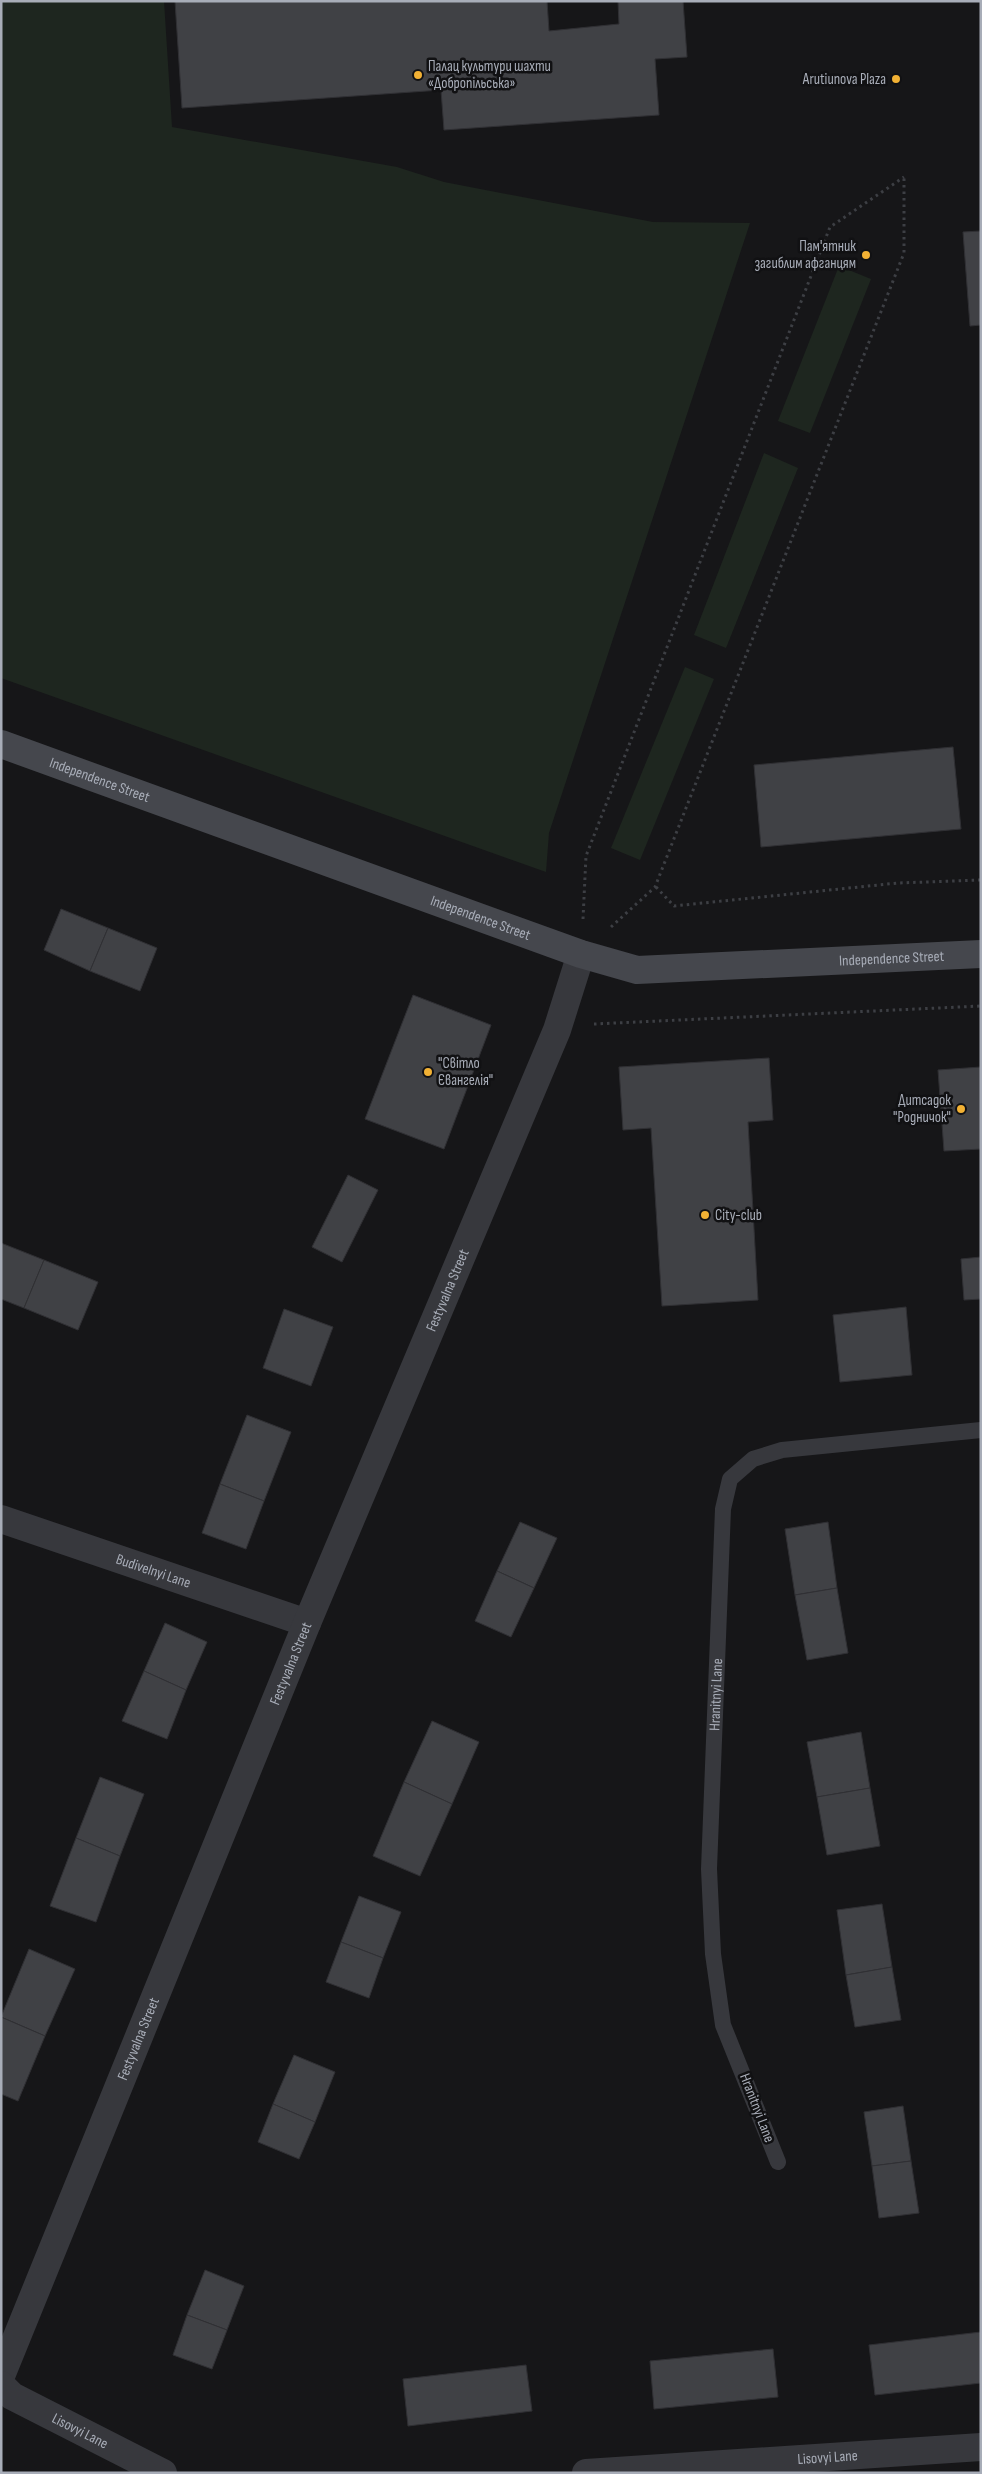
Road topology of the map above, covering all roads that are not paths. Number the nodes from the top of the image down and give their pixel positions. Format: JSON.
{"nodes":[{"id":1,"x":1,"y":744,"type":"edge"},
{"id":2,"x":581,"y":954,"type":"junction"},
{"id":3,"x":981,"y":954,"type":"edge"},
{"id":4,"x":981,"y":1430,"type":"edge"},
{"id":5,"x":1,"y":1519,"type":"edge"},
{"id":6,"x":307,"y":1623,"type":"junction"},
{"id":7,"x":778,"y":2162,"type":"dead end"},
{"id":8,"x":1,"y":2376,"type":"edge"},
{"id":9,"x":1,"y":2385,"type":"edge"},
{"id":10,"x":981,"y":2447,"type":"edge"},
{"id":11,"x":163,"y":2473,"type":"edge"},
{"id":12,"x":586,"y":2473,"type":"edge"}],
"edges":[{"from":1,"to":2,"type":"street","name":"Independence Street"},
{"from":2,"to":3,"type":"street","name":"Independence Street"},
{"from":2,"to":6,"type":"street","name":"Festyvalna Street"},
{"from":4,"to":7,"type":"lane","name":"Hranitnyi Lane"},
{"from":5,"to":6,"type":"street","name":"Budivelnyi Lane"},
{"from":6,"to":8,"type":"street","name":"Festyvalna Street"},
{"from":9,"to":11,"type":"street","name":"Lisovyi Lane"},
{"from":10,"to":12,"type":"street","name":"Lisovyi Lane"}]}
